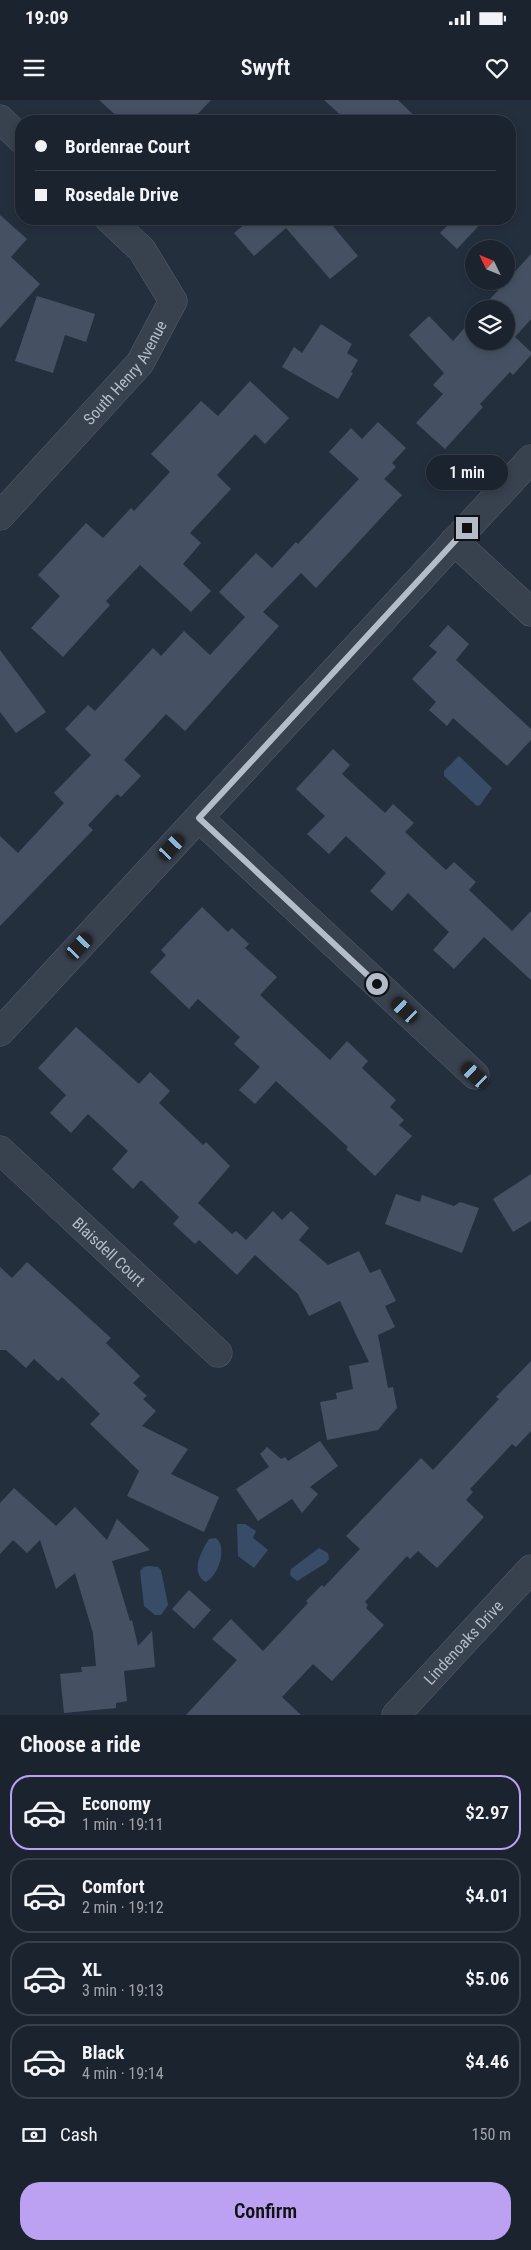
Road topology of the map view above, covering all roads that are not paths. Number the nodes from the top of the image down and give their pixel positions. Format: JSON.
{"nodes":[{"id":1,"x":0,"y":119,"type":"edge"},
{"id":2,"x":15,"y":133,"type":"edge"},
{"id":3,"x":115,"y":225,"type":"edge"},
{"id":4,"x":531,"y":459,"type":"edge"},
{"id":5,"x":0,"y":516,"type":"edge"},
{"id":6,"x":454,"y":541,"type":"junction"},
{"id":7,"x":531,"y":612,"type":"edge"},
{"id":8,"x":199,"y":818,"type":"junction"},
{"id":9,"x":0,"y":1032,"type":"edge"},
{"id":10,"x":475,"y":1075,"type":"dead end"},
{"id":11,"x":0,"y":1150,"type":"edge"},
{"id":12,"x":218,"y":1353,"type":"dead end"},
{"id":13,"x":531,"y":1569,"type":"edge"},
{"id":14,"x":396,"y":1715,"type":"edge"}],
"edges":[{"from":1,"to":2,"type":"street"},
{"from":3,"to":5,"type":"street","name":"South Henry Avenue"},
{"from":4,"to":6,"type":"street"},
{"from":6,"to":7,"type":"street"},
{"from":6,"to":8,"type":"street"},
{"from":8,"to":9,"type":"street"},
{"from":8,"to":10,"type":"street"},
{"from":11,"to":12,"type":"street","name":"Blaisdell Court"},
{"from":13,"to":14,"type":"street","name":"Lindenoaks Drive"}]}
